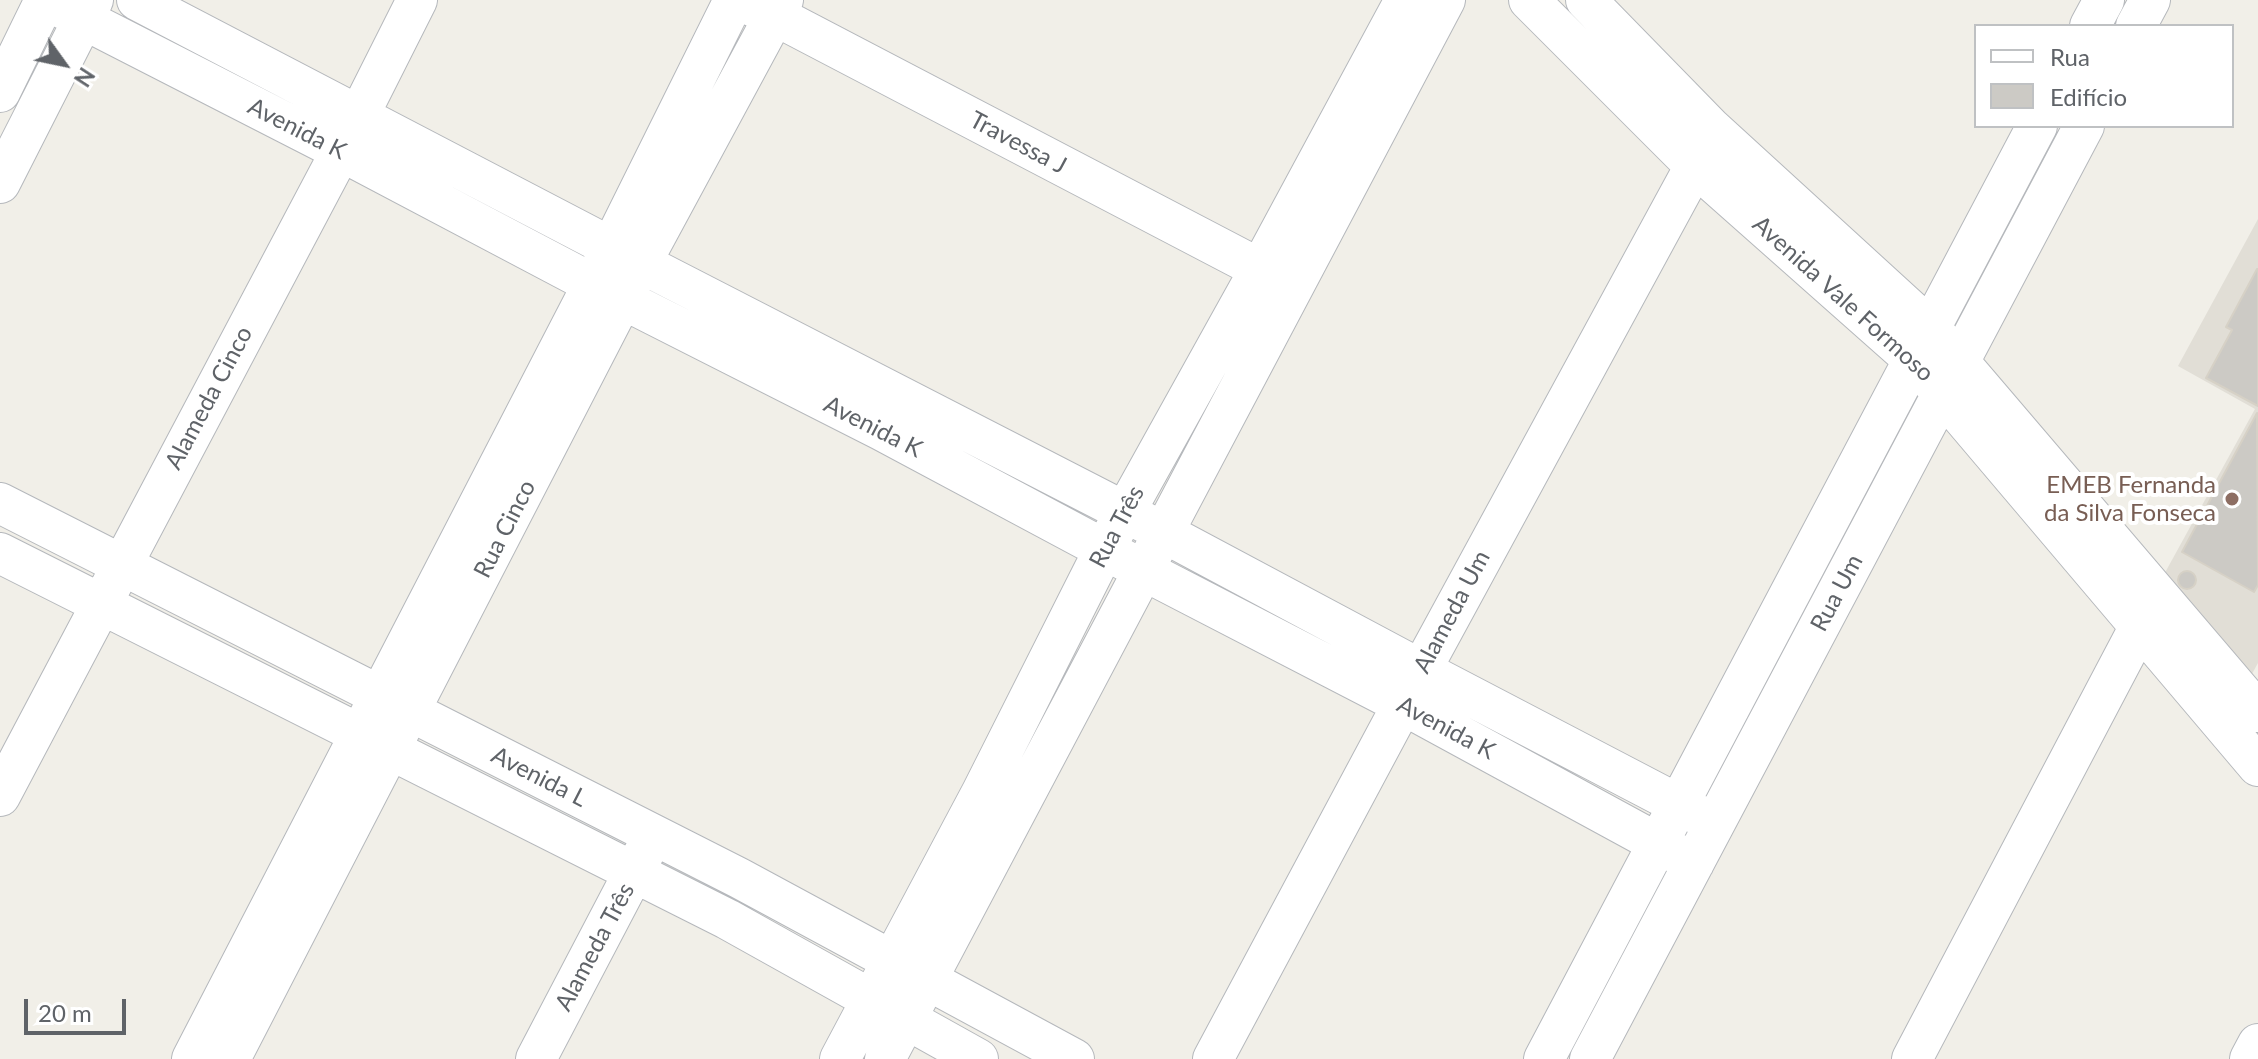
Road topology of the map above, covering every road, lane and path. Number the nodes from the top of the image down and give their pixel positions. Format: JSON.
{"nodes":[{"id":1,"x":46,"y":0,"type":"edge"},
{"id":2,"x":137,"y":0,"type":"edge"},
{"id":3,"x":417,"y":0,"type":"edge"},
{"id":4,"x":735,"y":0,"type":"edge"},
{"id":5,"x":1405,"y":0,"type":"edge"},
{"id":6,"x":1445,"y":0,"type":"edge"},
{"id":7,"x":1529,"y":0,"type":"edge"},
{"id":8,"x":1586,"y":0,"type":"edge"},
{"id":9,"x":2104,"y":0,"type":"edge"},
{"id":10,"x":2150,"y":0,"type":"edge"},
{"id":11,"x":779,"y":8,"type":"edge"},
{"id":12,"x":88,"y":10,"type":"edge"},
{"id":13,"x":2091,"y":24,"type":"edge"},
{"id":14,"x":2137,"y":24,"type":"edge"},
{"id":15,"x":0,"y":92,"type":"edge"},
{"id":16,"x":359,"y":115,"type":"junction"},
{"id":17,"x":2036,"y":128,"type":"edge"},
{"id":18,"x":2083,"y":128,"type":"edge"},
{"id":19,"x":341,"y":151,"type":"junction"},
{"id":20,"x":1695,"y":166,"type":"junction"},
{"id":21,"x":0,"y":183,"type":"edge"},
{"id":22,"x":626,"y":255,"type":"junction"},
{"id":23,"x":1260,"y":269,"type":"junction"},
{"id":24,"x":608,"y":291,"type":"junction"},
{"id":25,"x":1923,"y":344,"type":"junction"},
{"id":26,"x":1952,"y":377,"type":"junction"},
{"id":27,"x":0,"y":503,"type":"edge"},
{"id":28,"x":1125,"y":512,"type":"junction"},
{"id":29,"x":1163,"y":532,"type":"junction"},
{"id":30,"x":1105,"y":548,"type":"junction"},
{"id":31,"x":0,"y":553,"type":"edge"},
{"id":32,"x":121,"y":564,"type":"junction"},
{"id":33,"x":1143,"y":570,"type":"junction"},
{"id":34,"x":101,"y":604,"type":"junction"},
{"id":35,"x":2140,"y":626,"type":"junction"},
{"id":36,"x":1412,"y":687,"type":"junction"},
{"id":37,"x":394,"y":704,"type":"junction"},
{"id":38,"x":2258,"y":712,"type":"edge"},
{"id":39,"x":375,"y":742,"type":"junction"},
{"id":40,"x":2258,"y":766,"type":"edge"},
{"id":41,"x":0,"y":796,"type":"edge"},
{"id":42,"x":1679,"y":803,"type":"junction"},
{"id":43,"x":1714,"y":823,"type":"junction"},
{"id":44,"x":653,"y":834,"type":"junction"},
{"id":45,"x":1657,"y":843,"type":"junction"},
{"id":46,"x":1694,"y":863,"type":"junction"},
{"id":47,"x":634,"y":872,"type":"junction"},
{"id":48,"x":893,"y":960,"type":"junction"},
{"id":49,"x":928,"y":978,"type":"junction"},
{"id":50,"x":871,"y":1000,"type":"junction"},
{"id":51,"x":905,"y":1020,"type":"junction"},
{"id":52,"x":2258,"y":1044,"type":"edge"},
{"id":53,"x":192,"y":1059,"type":"edge"},
{"id":54,"x":230,"y":1059,"type":"edge"},
{"id":55,"x":536,"y":1059,"type":"edge"},
{"id":56,"x":840,"y":1059,"type":"edge"},
{"id":57,"x":885,"y":1059,"type":"edge"},
{"id":58,"x":978,"y":1059,"type":"edge"},
{"id":59,"x":1074,"y":1059,"type":"edge"},
{"id":60,"x":1213,"y":1059,"type":"edge"},
{"id":61,"x":1544,"y":1059,"type":"edge"},
{"id":62,"x":1590,"y":1059,"type":"edge"},
{"id":63,"x":1912,"y":1059,"type":"edge"},
{"id":64,"x":2250,"y":1059,"type":"edge"}],
"edges":[{"from":1,"to":12,"type":"street","name":"Avenida K"},
{"from":1,"to":15,"type":"street"},
{"from":2,"to":16,"type":"street","name":"Avenida K"},
{"from":3,"to":16,"type":"street","name":"Alameda Cinco"},
{"from":4,"to":11,"type":"street","name":"Travessa J"},
{"from":4,"to":22,"type":"street","name":"Rua Cinco"},
{"from":5,"to":23,"type":"street","name":"Rua Três"},
{"from":6,"to":29,"type":"street","name":"Rua Três"},
{"from":7,"to":20,"type":"street","name":"Avenida Vale Formoso"},
{"from":8,"to":25,"type":"street","name":"Avenida Vale Formoso"},
{"from":9,"to":13,"type":"street"},
{"from":10,"to":14,"type":"street"},
{"from":11,"to":22,"type":"street","name":"Rua Cinco"},
{"from":11,"to":23,"type":"street","name":"Travessa J"},
{"from":12,"to":19,"type":"street","name":"Avenida K"},
{"from":12,"to":21,"type":"street"},
{"from":16,"to":19,"type":"street","name":"Alameda Cinco"},
{"from":16,"to":22,"type":"street","name":"Avenida K"},
{"from":17,"to":25,"type":"street","name":"Rua Um"},
{"from":18,"to":26,"type":"street","name":"Rua Um"},
{"from":19,"to":24,"type":"street","name":"Avenida K"},
{"from":19,"to":32,"type":"street","name":"Alameda Cinco"},
{"from":20,"to":25,"type":"street","name":"Avenida Vale Formoso"},
{"from":20,"to":36,"type":"street","name":"Alameda Um"},
{"from":22,"to":24,"type":"street","name":"Rua Cinco"},
{"from":22,"to":28,"type":"street","name":"Avenida K"},
{"from":23,"to":28,"type":"street","name":"Rua Três"},
{"from":24,"to":30,"type":"street","name":"Avenida K"},
{"from":24,"to":37,"type":"street","name":"Rua Cinco"},
{"from":25,"to":26,"type":"street","name":"Avenida Vale Formoso"},
{"from":25,"to":42,"type":"street","name":"Rua Um"},
{"from":26,"to":35,"type":"street","name":"Avenida Vale Formoso"},
{"from":26,"to":38,"type":"street","name":"Avenida Vale Formoso"},
{"from":26,"to":43,"type":"street","name":"Rua Um"},
{"from":27,"to":32,"type":"street","name":"Avenida L"},
{"from":28,"to":29,"type":"street","name":"Avenida K"},
{"from":28,"to":30,"type":"street","name":"Rua Três"},
{"from":29,"to":33,"type":"street","name":"Rua Três"},
{"from":29,"to":36,"type":"street","name":"Avenida K"},
{"from":30,"to":33,"type":"street","name":"Avenida K"},
{"from":30,"to":48,"type":"street","name":"Rua Três"},
{"from":31,"to":34,"type":"street","name":"Avenida L"},
{"from":32,"to":34,"type":"street","name":"Alameda Cinco"},
{"from":32,"to":37,"type":"street","name":"Avenida L"},
{"from":33,"to":36,"type":"street","name":"Avenida K"},
{"from":33,"to":49,"type":"street","name":"Rua Três"},
{"from":34,"to":39,"type":"street","name":"Avenida L"},
{"from":34,"to":41,"type":"street","name":"Alameda Cinco"},
{"from":35,"to":40,"type":"street","name":"Avenida Vale Formoso"},
{"from":35,"to":63,"type":"street"},
{"from":36,"to":42,"type":"street","name":"Avenida K"},
{"from":36,"to":45,"type":"street","name":"Avenida K"},
{"from":36,"to":60,"type":"street","name":"Alameda Um"},
{"from":37,"to":39,"type":"street","name":"Rua Cinco"},
{"from":37,"to":44,"type":"street","name":"Avenida L"},
{"from":39,"to":47,"type":"street","name":"Avenida L"},
{"from":39,"to":53,"type":"street","name":"Rua Cinco"},
{"from":39,"to":54,"type":"street","name":"Rua Cinco"},
{"from":42,"to":43,"type":"street","name":"Avenida K"},
{"from":42,"to":45,"type":"street","name":"Rua Um"},
{"from":43,"to":46,"type":"street","name":"Rua Um"},
{"from":44,"to":47,"type":"street","name":"Alameda Três"},
{"from":44,"to":48,"type":"street","name":"Avenida L"},
{"from":45,"to":46,"type":"street","name":"Avenida K"},
{"from":45,"to":61,"type":"street","name":"Rua Um"},
{"from":46,"to":62,"type":"street","name":"Rua Um"},
{"from":47,"to":50,"type":"street","name":"Avenida L"},
{"from":47,"to":55,"type":"street","name":"Alameda Três"},
{"from":48,"to":49,"type":"street","name":"Avenida L"},
{"from":48,"to":50,"type":"street","name":"Rua Três"},
{"from":49,"to":51,"type":"street","name":"Rua Três"},
{"from":49,"to":59,"type":"street","name":"Avenida L"},
{"from":50,"to":51,"type":"street","name":"Avenida L"},
{"from":50,"to":56,"type":"street","name":"Rua Três"},
{"from":51,"to":57,"type":"street","name":"Rua Três"},
{"from":51,"to":58,"type":"street","name":"Avenida L"},
{"from":52,"to":64,"type":"street"}]}
